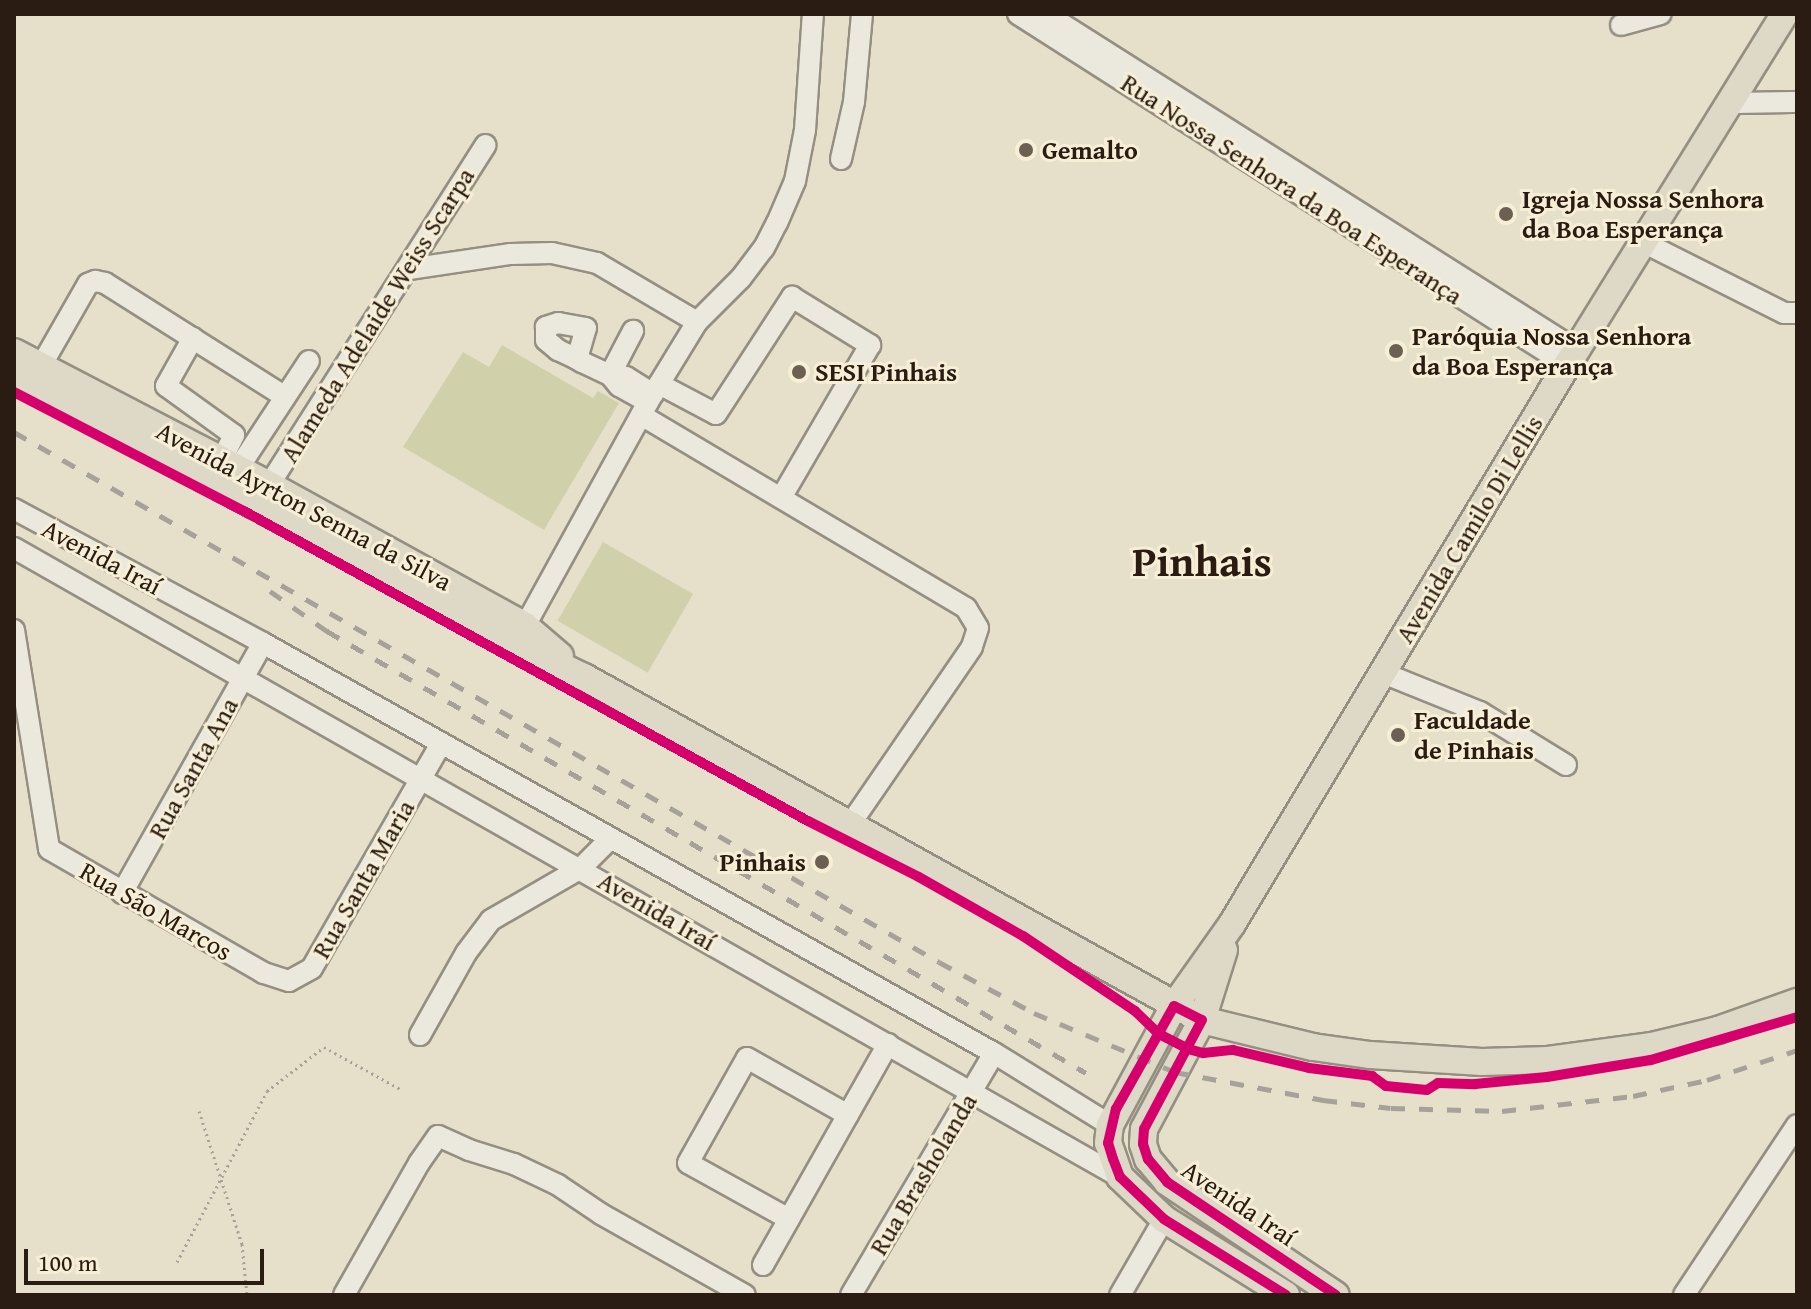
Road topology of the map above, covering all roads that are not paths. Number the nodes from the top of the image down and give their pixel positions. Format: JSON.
{"nodes":[{"id":1,"x":813,"y":14,"type":"edge"},
{"id":2,"x":862,"y":14,"type":"edge"},
{"id":3,"x":1018,"y":14,"type":"edge"},
{"id":4,"x":1046,"y":14,"type":"edge"},
{"id":5,"x":1661,"y":14,"type":"edge"},
{"id":6,"x":1785,"y":14,"type":"edge"},
{"id":7,"x":1621,"y":25,"type":"dead end"},
{"id":8,"x":1066,"y":28,"type":"edge"},
{"id":9,"x":1797,"y":102,"type":"edge"},
{"id":10,"x":1730,"y":103,"type":"junction"},
{"id":11,"x":486,"y":145,"type":"dead end"},
{"id":12,"x":841,"y":159,"type":"dead end"},
{"id":13,"x":1643,"y":242,"type":"junction"},
{"id":14,"x":409,"y":269,"type":"junction"},
{"id":15,"x":1797,"y":313,"type":"edge"},
{"id":16,"x":697,"y":322,"type":"junction"},
{"id":17,"x":633,"y":331,"type":"dead end"},
{"id":18,"x":193,"y":338,"type":"junction"},
{"id":19,"x":14,"y":352,"type":"edge"},
{"id":20,"x":1572,"y":357,"type":"junction"},
{"id":21,"x":577,"y":359,"type":"dead end"},
{"id":22,"x":309,"y":361,"type":"dead end"},
{"id":23,"x":41,"y":366,"type":"junction"},
{"id":24,"x":610,"y":375,"type":"junction"},
{"id":25,"x":14,"y":377,"type":"edge"},
{"id":26,"x":285,"y":397,"type":"junction"},
{"id":27,"x":650,"y":399,"type":"junction"},
{"id":28,"x":224,"y":475,"type":"junction"},
{"id":29,"x":269,"y":485,"type":"junction"},
{"id":30,"x":781,"y":498,"type":"junction"},
{"id":31,"x":16,"y":516,"type":"edge"},
{"id":32,"x":14,"y":548,"type":"edge"},
{"id":33,"x":525,"y":626,"type":"junction"},
{"id":34,"x":14,"y":630,"type":"edge"},
{"id":35,"x":263,"y":643,"type":"junction"},
{"id":36,"x":1383,"y":673,"type":"junction"},
{"id":37,"x":584,"y":677,"type":"junction"},
{"id":38,"x":243,"y":678,"type":"junction"},
{"id":39,"x":441,"y":744,"type":"junction"},
{"id":40,"x":1566,"y":765,"type":"dead end"},
{"id":41,"x":420,"y":781,"type":"junction"},
{"id":42,"x":851,"y":823,"type":"junction"},
{"id":43,"x":611,"y":838,"type":"junction"},
{"id":44,"x":581,"y":868,"type":"junction"},
{"id":45,"x":122,"y":893,"type":"junction"},
{"id":46,"x":1232,"y":924,"type":"junction"},
{"id":47,"x":264,"y":973,"type":"joint"},
{"id":48,"x":1797,"y":1002,"type":"edge"},
{"id":49,"x":1174,"y":1006,"type":"junction"},
{"id":50,"x":1202,"y":1020,"type":"junction"},
{"id":51,"x":420,"y":1035,"type":"dead end"},
{"id":52,"x":888,"y":1044,"type":"junction"},
{"id":53,"x":994,"y":1053,"type":"junction"},
{"id":54,"x":972,"y":1091,"type":"junction"},
{"id":55,"x":848,"y":1115,"type":"junction"},
{"id":56,"x":1110,"y":1125,"type":"junction"},
{"id":57,"x":1797,"y":1125,"type":"edge"},
{"id":58,"x":1144,"y":1129,"type":"joint"},
{"id":59,"x":1120,"y":1177,"type":"junction"},
{"id":60,"x":789,"y":1219,"type":"junction"},
{"id":61,"x":1164,"y":1219,"type":"junction"},
{"id":62,"x":763,"y":1265,"type":"dead end"},
{"id":63,"x":344,"y":1295,"type":"edge"},
{"id":64,"x":745,"y":1295,"type":"edge"},
{"id":65,"x":851,"y":1295,"type":"edge"},
{"id":66,"x":1120,"y":1295,"type":"edge"},
{"id":67,"x":1286,"y":1295,"type":"edge"},
{"id":68,"x":1336,"y":1295,"type":"edge"},
{"id":69,"x":1684,"y":1295,"type":"edge"}],
"edges":[{"from":1,"to":16,"type":"street"},
{"from":2,"to":12,"type":"street"},
{"from":3,"to":8,"type":"street","name":"Rua Nossa Senhora da Boa Esperança"},
{"from":4,"to":8,"type":"street","name":"Rua Nossa Senhora da Boa Esperança"},
{"from":5,"to":7,"type":"street"},
{"from":6,"to":10,"type":"main road","name":"Avenida Camilo Di Lellis"},
{"from":8,"to":20,"type":"street","name":"Rua Nossa Senhora da Boa Esperança"},
{"from":9,"to":10,"type":"street"},
{"from":10,"to":13,"type":"main road","name":"Avenida Camilo Di Lellis"},
{"from":11,"to":14,"type":"street","name":"Alameda Adelaide Weiss Scarpa"},
{"from":13,"to":15,"type":"street"},
{"from":13,"to":20,"type":"main road","name":"Avenida Camilo Di Lellis"},
{"from":14,"to":16,"type":"street"},
{"from":14,"to":29,"type":"street","name":"Alameda Adelaide Weiss Scarpa"},
{"from":16,"to":27,"type":"street"},
{"from":17,"to":24,"type":"street"},
{"from":18,"to":23,"type":"street"},
{"from":18,"to":26,"type":"street"},
{"from":18,"to":28,"type":"street"},
{"from":19,"to":23,"type":"main road","name":"Avenida Ayrton Senna da Silva"},
{"from":20,"to":36,"type":"main road","name":"Avenida Camilo Di Lellis"},
{"from":21,"to":24,"type":"street"},
{"from":22,"to":26,"type":"street"},
{"from":23,"to":28,"type":"main road","name":"Avenida Ayrton Senna da Silva"},
{"from":24,"to":27,"type":"street"},
{"from":25,"to":28,"type":"main road","name":"Avenida Ayrton Senna da Silva"},
{"from":26,"to":28,"type":"street"},
{"from":27,"to":30,"type":"street"},
{"from":27,"to":30,"type":"street"},
{"from":27,"to":33,"type":"street"},
{"from":28,"to":29,"type":"main road","name":"Avenida Ayrton Senna da Silva"},
{"from":28,"to":37,"type":"main road","name":"Avenida Ayrton Senna da Silva"},
{"from":29,"to":33,"type":"main road","name":"Avenida Ayrton Senna da Silva"},
{"from":30,"to":42,"type":"street"},
{"from":31,"to":35,"type":"street","name":"Avenida Iraí"},
{"from":32,"to":38,"type":"street","name":"Avenida Iraí"},
{"from":33,"to":37,"type":"main road","name":"Avenida Ayrton Senna da Silva"},
{"from":34,"to":45,"type":"street","name":"Rua São Marcos"},
{"from":35,"to":38,"type":"street","name":"Rua Santa Ana"},
{"from":35,"to":39,"type":"street","name":"Avenida Iraí"},
{"from":36,"to":40,"type":"street"},
{"from":36,"to":46,"type":"main road","name":"Avenida Camilo Di Lellis"},
{"from":37,"to":42,"type":"main road","name":"Avenida Ayrton Senna da Silva"},
{"from":38,"to":41,"type":"street","name":"Avenida Iraí"},
{"from":38,"to":45,"type":"street","name":"Rua Santa Ana"},
{"from":39,"to":41,"type":"street","name":"Rua Santa Maria"},
{"from":39,"to":43,"type":"street","name":"Avenida Iraí"},
{"from":41,"to":44,"type":"street","name":"Avenida Iraí"},
{"from":41,"to":47,"type":"street","name":"Rua Santa Maria"},
{"from":42,"to":49,"type":"main road","name":"Avenida Ayrton Senna da Silva"},
{"from":43,"to":44,"type":"street"},
{"from":43,"to":53,"type":"street","name":"Avenida Iraí"},
{"from":44,"to":51,"type":"street"},
{"from":44,"to":52,"type":"street","name":"Avenida Iraí"},
{"from":45,"to":47,"type":"street","name":"Rua São Marcos"},
{"from":46,"to":49,"type":"main road","name":"Avenida Camilo Di Lellis"},
{"from":46,"to":50,"type":"main road","name":"Avenida Camilo Di Lellis"},
{"from":48,"to":50,"type":"main road","name":"Avenida Ayrton Senna da Silva"},
{"from":49,"to":50,"type":"main road","name":"Avenida Ayrton Senna da Silva"},
{"from":49,"to":56,"type":"main road","name":"Avenida Camilo Di Lellis"},
{"from":50,"to":58,"type":"main road","name":"Avenida Camilo Di Lellis"},
{"from":52,"to":54,"type":"street","name":"Avenida Iraí"},
{"from":52,"to":55,"type":"street"},
{"from":53,"to":54,"type":"street","name":"Rua Brasholanda"},
{"from":53,"to":56,"type":"street","name":"Avenida Iraí"},
{"from":54,"to":59,"type":"street","name":"Avenida Iraí"},
{"from":54,"to":65,"type":"street","name":"Rua Brasholanda"},
{"from":55,"to":60,"type":"street"},
{"from":55,"to":60,"type":"street"},
{"from":56,"to":59,"type":"main road"},
{"from":57,"to":69,"type":"street"},
{"from":58,"to":68,"type":"main road","name":"Avenida Iraí"},
{"from":59,"to":61,"type":"main road","name":"Avenida Iraí"},
{"from":60,"to":62,"type":"street"},
{"from":61,"to":66,"type":"street"},
{"from":61,"to":67,"type":"main road","name":"Avenida Iraí"},
{"from":63,"to":64,"type":"street"}]}
